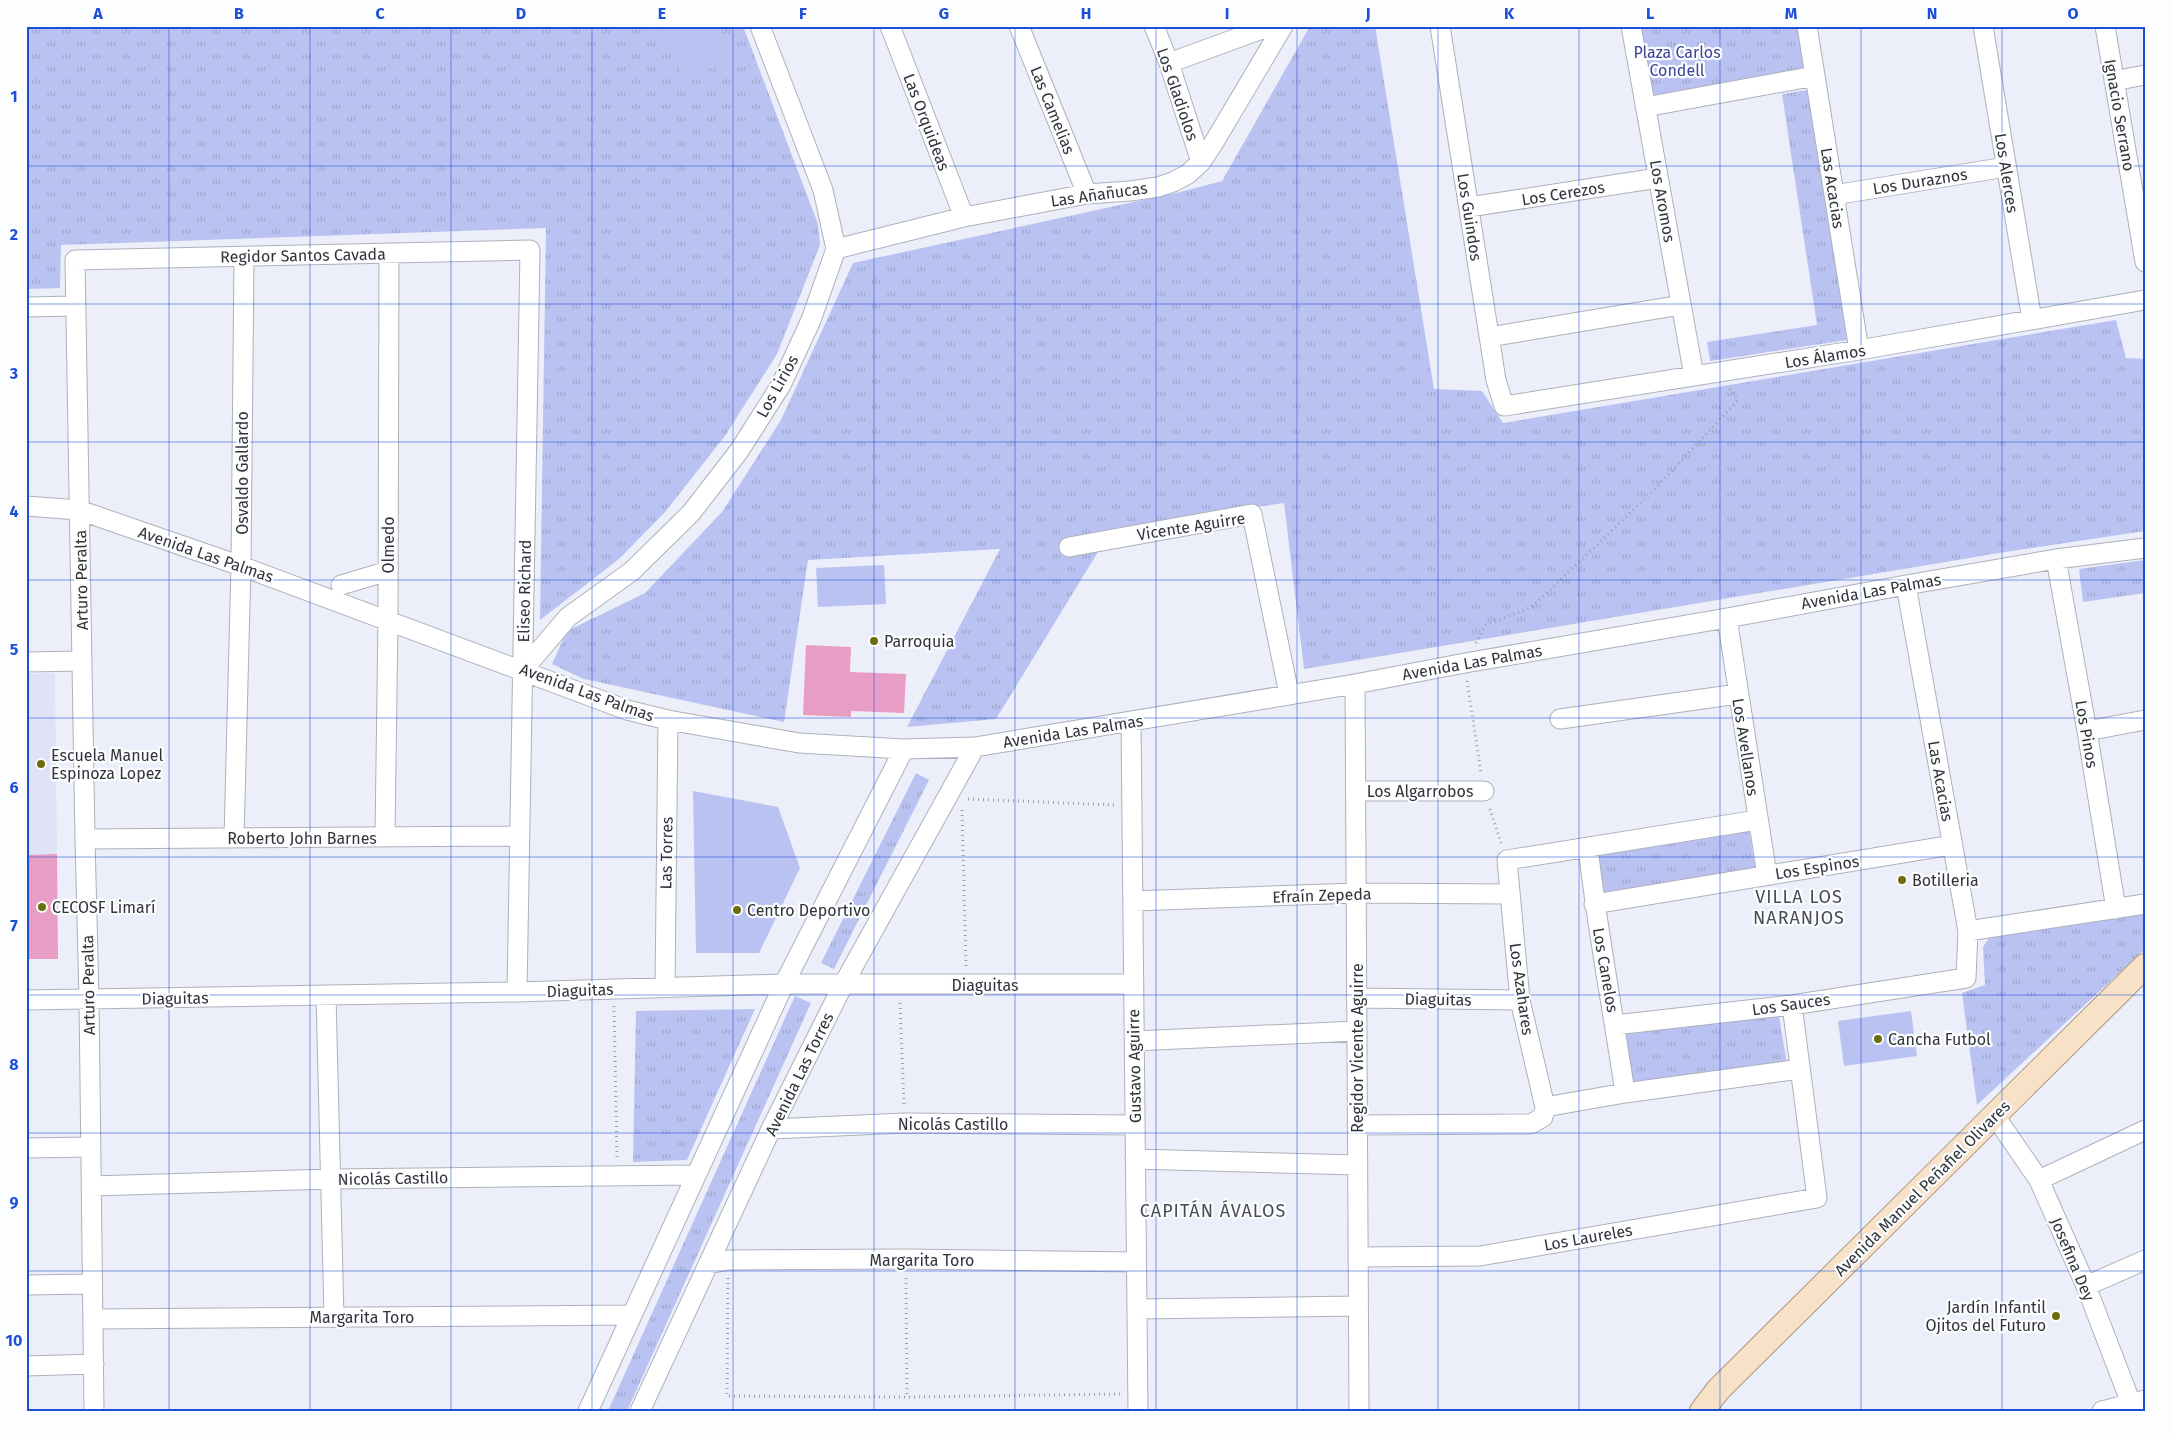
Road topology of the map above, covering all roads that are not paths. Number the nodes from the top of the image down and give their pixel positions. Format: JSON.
{"nodes":[{"id":1,"x":760,"y":26,"type":"edge"},
{"id":2,"x":890,"y":26,"type":"edge"},
{"id":3,"x":1018,"y":26,"type":"edge"},
{"id":4,"x":1154,"y":26,"type":"edge"},
{"id":5,"x":1270,"y":26,"type":"edge"},
{"id":6,"x":1282,"y":26,"type":"edge"},
{"id":7,"x":1440,"y":26,"type":"edge"},
{"id":8,"x":1631,"y":26,"type":"edge"},
{"id":9,"x":1807,"y":26,"type":"edge"},
{"id":10,"x":1983,"y":26,"type":"edge"},
{"id":11,"x":2105,"y":26,"type":"edge"},
{"id":12,"x":1168,"y":63,"type":"junction"},
{"id":13,"x":2145,"y":75,"type":"edge"},
{"id":14,"x":1815,"y":76,"type":"junction"},
{"id":15,"x":2114,"y":81,"type":"junction"},
{"id":16,"x":1645,"y":107,"type":"junction"},
{"id":17,"x":1201,"y":162,"type":"junction"},
{"id":18,"x":2006,"y":167,"type":"junction"},
{"id":19,"x":1658,"y":178,"type":"junction"},
{"id":20,"x":2139,"y":187,"type":"edge"},
{"id":21,"x":1087,"y":194,"type":"junction"},
{"id":22,"x":1834,"y":196,"type":"junction"},
{"id":23,"x":1468,"y":207,"type":"junction"},
{"id":24,"x":964,"y":217,"type":"junction"},
{"id":25,"x":836,"y":249,"type":"junction"},
{"id":26,"x":530,"y":250,"type":"joint"},
{"id":27,"x":389,"y":253,"type":"junction"},
{"id":28,"x":244,"y":257,"type":"junction"},
{"id":29,"x":75,"y":260,"type":"joint"},
{"id":30,"x":2145,"y":262,"type":"edge"},
{"id":31,"x":2145,"y":300,"type":"edge"},
{"id":32,"x":1681,"y":305,"type":"junction"},
{"id":33,"x":76,"y":306,"type":"junction"},
{"id":34,"x":26,"y":307,"type":"edge"},
{"id":35,"x":2032,"y":320,"type":"junction"},
{"id":36,"x":1489,"y":337,"type":"junction"},
{"id":37,"x":1859,"y":350,"type":"junction"},
{"id":38,"x":1694,"y":376,"type":"junction"},
{"id":39,"x":1504,"y":406,"type":"joint"},
{"id":40,"x":26,"y":506,"type":"edge"},
{"id":41,"x":80,"y":510,"type":"junction"},
{"id":42,"x":1069,"y":547,"type":"dead end"},
{"id":43,"x":2145,"y":548,"type":"edge"},
{"id":44,"x":2056,"y":559,"type":"junction"},
{"id":45,"x":242,"y":566,"type":"junction"},
{"id":46,"x":388,"y":572,"type":"junction"},
{"id":47,"x":1906,"y":584,"type":"junction"},
{"id":48,"x":341,"y":585,"type":"dead end"},
{"id":49,"x":1727,"y":618,"type":"junction"},
{"id":50,"x":388,"y":619,"type":"junction"},
{"id":51,"x":82,"y":661,"type":"junction"},
{"id":52,"x":26,"y":662,"type":"edge"},
{"id":53,"x":523,"y":670,"type":"junction"},
{"id":54,"x":1355,"y":684,"type":"junction"},
{"id":55,"x":1289,"y":694,"type":"junction"},
{"id":56,"x":1738,"y":694,"type":"junction"},
{"id":57,"x":1560,"y":719,"type":"dead end"},
{"id":58,"x":668,"y":720,"type":"junction"},
{"id":59,"x":2145,"y":720,"type":"edge"},
{"id":60,"x":1131,"y":721,"type":"junction"},
{"id":61,"x":2087,"y":731,"type":"junction"},
{"id":62,"x":975,"y":747,"type":"junction"},
{"id":63,"x":904,"y":749,"type":"junction"},
{"id":64,"x":1356,"y":791,"type":"junction"},
{"id":65,"x":1484,"y":792,"type":"road end"},
{"id":66,"x":1757,"y":820,"type":"junction"},
{"id":67,"x":519,"y":836,"type":"junction"},
{"id":68,"x":384,"y":837,"type":"junction"},
{"id":69,"x":234,"y":838,"type":"junction"},
{"id":70,"x":85,"y":840,"type":"junction"},
{"id":71,"x":1952,"y":845,"type":"junction"},
{"id":72,"x":1588,"y":846,"type":"junction"},
{"id":73,"x":1767,"y":875,"type":"junction"},
{"id":74,"x":1356,"y":893,"type":"junction"},
{"id":75,"x":1510,"y":894,"type":"junction"},
{"id":76,"x":1133,"y":901,"type":"junction"},
{"id":77,"x":1594,"y":904,"type":"junction"},
{"id":78,"x":2145,"y":904,"type":"edge"},
{"id":79,"x":2116,"y":909,"type":"junction"},
{"id":80,"x":1968,"y":931,"type":"junction"},
{"id":81,"x":2145,"y":966,"type":"edge"},
{"id":82,"x":1966,"y":978,"type":"joint"},
{"id":83,"x":784,"y":984,"type":"junction"},
{"id":84,"x":1134,"y":984,"type":"junction"},
{"id":85,"x":843,"y":985,"type":"junction"},
{"id":86,"x":665,"y":987,"type":"junction"},
{"id":87,"x":517,"y":992,"type":"junction"},
{"id":88,"x":326,"y":995,"type":"junction"},
{"id":89,"x":1356,"y":998,"type":"junction"},
{"id":90,"x":89,"y":999,"type":"junction"},
{"id":91,"x":26,"y":1000,"type":"edge"},
{"id":92,"x":1520,"y":1000,"type":"junction"},
{"id":93,"x":1792,"y":1005,"type":"junction"},
{"id":94,"x":1615,"y":1025,"type":"junction"},
{"id":95,"x":1357,"y":1031,"type":"junction"},
{"id":96,"x":1134,"y":1041,"type":"junction"},
{"id":97,"x":1800,"y":1069,"type":"junction"},
{"id":98,"x":1624,"y":1093,"type":"junction"},
{"id":99,"x":1544,"y":1112,"type":"junction"},
{"id":100,"x":1995,"y":1116,"type":"junction"},
{"id":101,"x":1135,"y":1125,"type":"junction"},
{"id":102,"x":1357,"y":1125,"type":"junction"},
{"id":103,"x":771,"y":1129,"type":"junction"},
{"id":104,"x":2145,"y":1130,"type":"edge"},
{"id":105,"x":90,"y":1147,"type":"junction"},
{"id":106,"x":26,"y":1148,"type":"edge"},
{"id":107,"x":1135,"y":1159,"type":"junction"},
{"id":108,"x":1357,"y":1165,"type":"junction"},
{"id":109,"x":696,"y":1175,"type":"junction"},
{"id":110,"x":331,"y":1179,"type":"junction"},
{"id":111,"x":2039,"y":1180,"type":"junction"},
{"id":112,"x":91,"y":1186,"type":"junction"},
{"id":113,"x":1358,"y":1257,"type":"junction"},
{"id":114,"x":2145,"y":1260,"type":"edge"},
{"id":115,"x":1136,"y":1262,"type":"junction"},
{"id":116,"x":708,"y":1264,"type":"junction"},
{"id":117,"x":92,"y":1284,"type":"junction"},
{"id":118,"x":26,"y":1285,"type":"edge"},
{"id":119,"x":2086,"y":1286,"type":"junction"},
{"id":120,"x":1358,"y":1306,"type":"junction"},
{"id":121,"x":1137,"y":1309,"type":"junction"},
{"id":122,"x":632,"y":1315,"type":"junction"},
{"id":123,"x":334,"y":1317,"type":"junction"},
{"id":124,"x":93,"y":1319,"type":"junction"},
{"id":125,"x":94,"y":1364,"type":"junction"},
{"id":126,"x":26,"y":1366,"type":"edge"},
{"id":127,"x":1138,"y":1402,"type":"edge"},
{"id":128,"x":2137,"y":1405,"type":"edge"},
{"id":129,"x":94,"y":1411,"type":"edge"},
{"id":130,"x":588,"y":1411,"type":"edge"},
{"id":131,"x":640,"y":1411,"type":"edge"},
{"id":132,"x":1359,"y":1411,"type":"edge"},
{"id":133,"x":1702,"y":1411,"type":"edge"},
{"id":134,"x":2102,"y":1411,"type":"edge"}],
"edges":[{"from":1,"to":25,"type":"street"},
{"from":2,"to":24,"type":"street","name":"Las Orquideas"},
{"from":3,"to":21,"type":"street","name":"Las Camelias"},
{"from":4,"to":12,"type":"street","name":"Los Gladiolos"},
{"from":5,"to":12,"type":"street"},
{"from":6,"to":17,"type":"street","name":"Las Añañucas"},
{"from":7,"to":23,"type":"street","name":"Los Guindos"},
{"from":8,"to":16,"type":"street","name":"Los Aromos"},
{"from":9,"to":14,"type":"street","name":"Las Acacias"},
{"from":10,"to":18,"type":"street","name":"Los Alerces"},
{"from":11,"to":15,"type":"street","name":"Ignacio Serrano"},
{"from":12,"to":17,"type":"street","name":"Los Gladiolos"},
{"from":13,"to":15,"type":"street"},
{"from":14,"to":16,"type":"street"},
{"from":14,"to":22,"type":"street","name":"Las Acacias"},
{"from":15,"to":20,"type":"street","name":"Ignacio Serrano"},
{"from":16,"to":19,"type":"street","name":"Los Aromos"},
{"from":17,"to":21,"type":"street","name":"Las Añañucas"},
{"from":18,"to":22,"type":"street","name":"Los Duraznos"},
{"from":18,"to":35,"type":"street","name":"Los Alerces"},
{"from":19,"to":23,"type":"street","name":"Los Cerezos"},
{"from":19,"to":32,"type":"street","name":"Los Aromos"},
{"from":20,"to":30,"type":"street","name":"Ignacio Serrano"},
{"from":21,"to":24,"type":"street","name":"Las Añañucas"},
{"from":22,"to":37,"type":"street","name":"Las Acacias"},
{"from":23,"to":36,"type":"street","name":"Los Guindos"},
{"from":24,"to":25,"type":"street","name":"Las Añañucas"},
{"from":25,"to":53,"type":"street","name":"Los Lirios"},
{"from":26,"to":27,"type":"street","name":"Regidor Santos Cavada"},
{"from":26,"to":53,"type":"street","name":"Eliseo Richard"},
{"from":27,"to":28,"type":"street","name":"Regidor Santos Cavada"},
{"from":27,"to":46,"type":"street","name":"Olmedo"},
{"from":28,"to":29,"type":"street","name":"Regidor Santos Cavada"},
{"from":28,"to":45,"type":"street","name":"Osvaldo Gallardo"},
{"from":29,"to":33,"type":"street","name":"Arturo Peralta"},
{"from":31,"to":35,"type":"street","name":"Los Álamos"},
{"from":32,"to":36,"type":"street"},
{"from":32,"to":38,"type":"street","name":"Los Aromos"},
{"from":33,"to":34,"type":"street"},
{"from":33,"to":41,"type":"street","name":"Arturo Peralta"},
{"from":35,"to":37,"type":"street","name":"Los Álamos"},
{"from":36,"to":39,"type":"street","name":"Los Guindos"},
{"from":37,"to":38,"type":"street","name":"Los Álamos"},
{"from":38,"to":39,"type":"street","name":"Los Álamos"},
{"from":40,"to":41,"type":"street","name":"Avenida Las Palmas"},
{"from":41,"to":45,"type":"street","name":"Avenida Las Palmas"},
{"from":41,"to":51,"type":"street","name":"Arturo Peralta"},
{"from":42,"to":55,"type":"street","name":"Vicente Aguirre"},
{"from":43,"to":44,"type":"street","name":"Avenida Las Palmas"},
{"from":44,"to":47,"type":"street","name":"Avenida Las Palmas"},
{"from":44,"to":61,"type":"street","name":"Los Pinos"},
{"from":45,"to":50,"type":"street","name":"Avenida Las Palmas"},
{"from":45,"to":69,"type":"street","name":"Osvaldo Gallardo"},
{"from":46,"to":48,"type":"street"},
{"from":46,"to":50,"type":"street","name":"Olmedo"},
{"from":47,"to":49,"type":"street","name":"Avenida Las Palmas"},
{"from":47,"to":71,"type":"street","name":"Las Acacias"},
{"from":49,"to":54,"type":"street","name":"Avenida Las Palmas"},
{"from":49,"to":56,"type":"street","name":"Los Avellanos"},
{"from":50,"to":53,"type":"street","name":"Avenida Las Palmas"},
{"from":50,"to":68,"type":"street","name":"Olmedo"},
{"from":51,"to":52,"type":"street"},
{"from":51,"to":70,"type":"street","name":"Arturo Peralta"},
{"from":53,"to":58,"type":"street","name":"Avenida Las Palmas"},
{"from":53,"to":67,"type":"street","name":"Eliseo Richard"},
{"from":54,"to":55,"type":"street","name":"Avenida Las Palmas"},
{"from":54,"to":64,"type":"street","name":"Regidor Vicente Aguirre"},
{"from":55,"to":60,"type":"street","name":"Avenida Las Palmas"},
{"from":56,"to":57,"type":"street"},
{"from":56,"to":66,"type":"street","name":"Los Avellanos"},
{"from":58,"to":63,"type":"street","name":"Avenida Las Palmas"},
{"from":58,"to":86,"type":"street","name":"Las Torres"},
{"from":59,"to":61,"type":"street"},
{"from":60,"to":62,"type":"street","name":"Avenida Las Palmas"},
{"from":60,"to":76,"type":"street","name":"Gustavo Aguirre"},
{"from":61,"to":79,"type":"street","name":"Los Pinos"},
{"from":62,"to":63,"type":"street","name":"Avenida Las Palmas"},
{"from":62,"to":85,"type":"street","name":"Avenida Las Torres"},
{"from":63,"to":83,"type":"street"},
{"from":64,"to":65,"type":"street","name":"Los Algarrobos"},
{"from":64,"to":74,"type":"street","name":"Regidor Vicente Aguirre"},
{"from":66,"to":72,"type":"street"},
{"from":66,"to":73,"type":"street","name":"Los Avellanos"},
{"from":67,"to":68,"type":"street","name":"Roberto John Barnes"},
{"from":67,"to":87,"type":"street","name":"Eliseo Richard"},
{"from":68,"to":69,"type":"street","name":"Roberto John Barnes"},
{"from":69,"to":70,"type":"street","name":"Roberto John Barnes"},
{"from":70,"to":90,"type":"street","name":"Arturo Peralta"},
{"from":71,"to":73,"type":"street","name":"Los Espinos"},
{"from":71,"to":80,"type":"street","name":"Las Acacias"},
{"from":72,"to":75,"type":"street","name":"Los Azahares"},
{"from":72,"to":77,"type":"street","name":"Los Canelos"},
{"from":73,"to":77,"type":"street","name":"Los Espinos"},
{"from":74,"to":75,"type":"street","name":"Efraín Zepeda"},
{"from":74,"to":76,"type":"street","name":"Efraín Zepeda"},
{"from":74,"to":89,"type":"street","name":"Regidor Vicente Aguirre"},
{"from":75,"to":92,"type":"street","name":"Los Azahares"},
{"from":76,"to":84,"type":"street","name":"Gustavo Aguirre"},
{"from":77,"to":94,"type":"street","name":"Los Canelos"},
{"from":78,"to":79,"type":"street"},
{"from":79,"to":80,"type":"street"},
{"from":80,"to":82,"type":"street","name":"Las Acacias"},
{"from":81,"to":100,"type":"main road","name":"Avenida Manuel Peñafiel Olivares"},
{"from":82,"to":93,"type":"street","name":"Los Sauces"},
{"from":83,"to":85,"type":"street","name":"Diaguitas"},
{"from":83,"to":86,"type":"street","name":"Diaguitas"},
{"from":83,"to":109,"type":"street"},
{"from":84,"to":85,"type":"street","name":"Diaguitas"},
{"from":84,"to":96,"type":"street","name":"Gustavo Aguirre"},
{"from":85,"to":103,"type":"street","name":"Avenida Las Torres"},
{"from":86,"to":87,"type":"street","name":"Diaguitas"},
{"from":87,"to":88,"type":"street","name":"Diaguitas"},
{"from":88,"to":90,"type":"street","name":"Diaguitas"},
{"from":88,"to":110,"type":"street"},
{"from":89,"to":92,"type":"street","name":"Diaguitas"},
{"from":89,"to":95,"type":"street","name":"Regidor Vicente Aguirre"},
{"from":90,"to":91,"type":"street","name":"Diaguitas"},
{"from":90,"to":105,"type":"street","name":"Arturo Peralta"},
{"from":92,"to":99,"type":"street","name":"Los Azahares"},
{"from":93,"to":94,"type":"street","name":"Los Sauces"},
{"from":93,"to":97,"type":"street"},
{"from":94,"to":98,"type":"street","name":"Los Canelos"},
{"from":95,"to":96,"type":"street"},
{"from":95,"to":102,"type":"street","name":"Regidor Vicente Aguirre"},
{"from":96,"to":101,"type":"street","name":"Gustavo Aguirre"},
{"from":97,"to":98,"type":"street"},
{"from":97,"to":113,"type":"street","name":"Los Laureles"},
{"from":98,"to":99,"type":"street"},
{"from":99,"to":102,"type":"street"},
{"from":100,"to":111,"type":"street","name":"Josefina Dey"},
{"from":100,"to":133,"type":"main road","name":"Avenida Manuel Peñafiel Olivares"},
{"from":101,"to":103,"type":"street","name":"Nicolás Castillo"},
{"from":101,"to":107,"type":"street","name":"Gustavo Aguirre"},
{"from":102,"to":108,"type":"street","name":"Regidor Vicente Aguirre"},
{"from":103,"to":116,"type":"street","name":"Avenida Las Torres"},
{"from":104,"to":111,"type":"street"},
{"from":105,"to":106,"type":"street"},
{"from":105,"to":112,"type":"street","name":"Arturo Peralta"},
{"from":107,"to":108,"type":"street"},
{"from":107,"to":115,"type":"street","name":"Gustavo Aguirre"},
{"from":108,"to":113,"type":"street","name":"Regidor Vicente Aguirre"},
{"from":109,"to":110,"type":"street","name":"Nicolás Castillo"},
{"from":109,"to":122,"type":"street"},
{"from":110,"to":112,"type":"street","name":"Nicolás Castillo"},
{"from":110,"to":123,"type":"street"},
{"from":111,"to":119,"type":"street","name":"Josefina Dey"},
{"from":112,"to":117,"type":"street","name":"Arturo Peralta"},
{"from":113,"to":120,"type":"street","name":"Regidor Vicente Aguirre"},
{"from":114,"to":119,"type":"street"},
{"from":115,"to":116,"type":"street","name":"Margarita Toro"},
{"from":115,"to":121,"type":"street","name":"Gustavo Aguirre"},
{"from":116,"to":131,"type":"street","name":"Avenida Las Torres"},
{"from":117,"to":118,"type":"street"},
{"from":117,"to":124,"type":"street","name":"Arturo Peralta"},
{"from":119,"to":128,"type":"street","name":"Josefina Dey"},
{"from":120,"to":121,"type":"street"},
{"from":120,"to":132,"type":"street","name":"Regidor Vicente Aguirre"},
{"from":121,"to":127,"type":"street","name":"Gustavo Aguirre"},
{"from":122,"to":123,"type":"street","name":"Margarita Toro"},
{"from":122,"to":130,"type":"street"},
{"from":123,"to":124,"type":"street","name":"Margarita Toro"},
{"from":124,"to":125,"type":"street","name":"Arturo Peralta"},
{"from":125,"to":126,"type":"street"},
{"from":125,"to":129,"type":"street","name":"Arturo Peralta"},
{"from":128,"to":134,"type":"street"}]}
